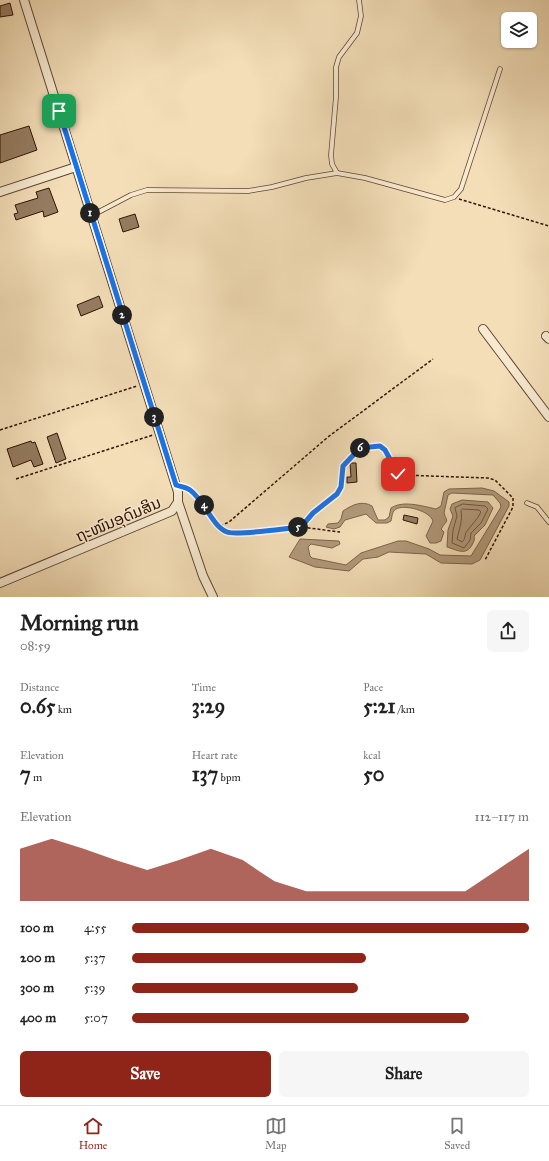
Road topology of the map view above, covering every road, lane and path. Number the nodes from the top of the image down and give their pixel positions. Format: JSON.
{"nodes":[{"id":1,"x":24,"y":0,"type":"edge"},
{"id":2,"x":359,"y":0,"type":"edge"},
{"id":3,"x":500,"y":69,"type":"dead end"},
{"id":4,"x":76,"y":167,"type":"junction"},
{"id":5,"x":337,"y":174,"type":"junction"},
{"id":6,"x":0,"y":192,"type":"edge"},
{"id":7,"x":454,"y":197,"type":"junction"},
{"id":8,"x":91,"y":216,"type":"junction"},
{"id":9,"x":549,"y":226,"type":"edge"},
{"id":10,"x":483,"y":328,"type":"dead end"},
{"id":11,"x":433,"y":358,"type":"dead end"},
{"id":12,"x":143,"y":384,"type":"junction"},
{"id":13,"x":549,"y":418,"type":"edge"},
{"id":14,"x":0,"y":430,"type":"edge"},
{"id":15,"x":159,"y":433,"type":"junction"},
{"id":16,"x":16,"y":479,"type":"dead end"},
{"id":17,"x":176,"y":485,"type":"junction"},
{"id":18,"x":178,"y":502,"type":"junction"},
{"id":19,"x":527,"y":503,"type":"dead end"},
{"id":20,"x":549,"y":522,"type":"edge"},
{"id":21,"x":220,"y":526,"type":"junction"},
{"id":22,"x":301,"y":527,"type":"junction"},
{"id":23,"x":340,"y":532,"type":"dead end"},
{"id":24,"x":485,"y":560,"type":"dead end"},
{"id":25,"x":0,"y":583,"type":"edge"},
{"id":26,"x":213,"y":597,"type":"edge"}],
"edges":[{"from":1,"to":4,"type":"street","name":"ຖະໜົນອຸດົມສິນ"},
{"from":2,"to":5,"type":"lane"},
{"from":3,"to":7,"type":"lane"},
{"from":4,"to":6,"type":"street"},
{"from":4,"to":8,"type":"street","name":"ຖະໜົນອຸດົມສິນ"},
{"from":5,"to":7,"type":"lane"},
{"from":5,"to":8,"type":"lane"},
{"from":7,"to":9,"type":"path"},
{"from":8,"to":12,"type":"street","name":"ຖະໜົນອຸດົມສິນ"},
{"from":10,"to":13,"type":"street"},
{"from":11,"to":21,"type":"path"},
{"from":12,"to":14,"type":"path"},
{"from":12,"to":15,"type":"street","name":"ຖະໜົນອຸດົມສິນ"},
{"from":15,"to":16,"type":"path"},
{"from":15,"to":17,"type":"street","name":"ຖະໜົນອຸດົມສິນ"},
{"from":17,"to":18,"type":"street","name":"ຖະໜົນອຸດົມສິນ"},
{"from":17,"to":21,"type":"path"},
{"from":18,"to":25,"type":"street","name":"ຖະໜົນອຸດົມສິນ"},
{"from":18,"to":26,"type":"street"},
{"from":19,"to":20,"type":"lane"},
{"from":21,"to":22,"type":"path"},
{"from":22,"to":23,"type":"path"},
{"from":22,"to":24,"type":"path"}]}
